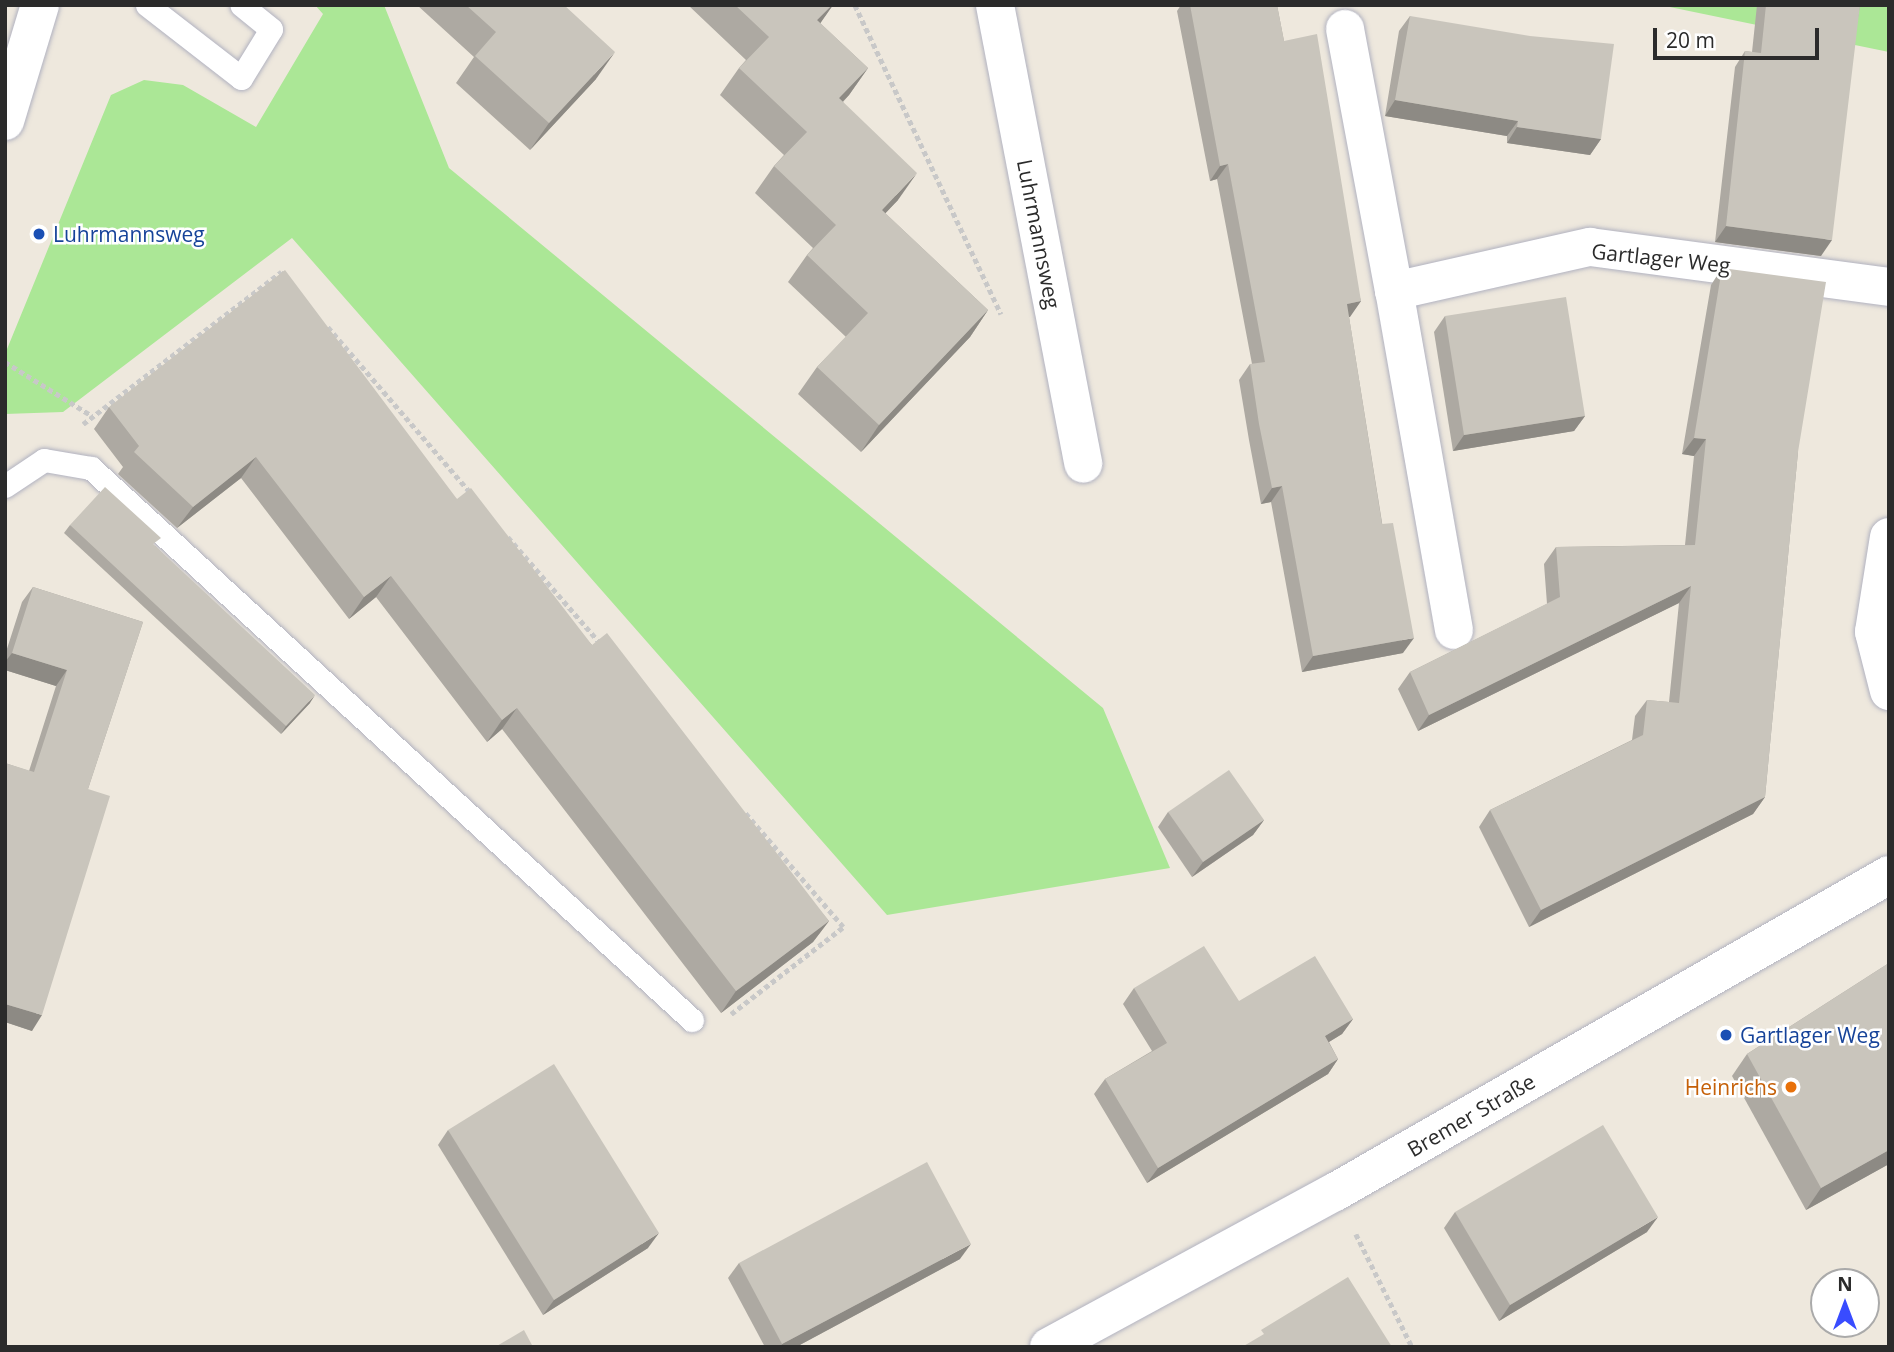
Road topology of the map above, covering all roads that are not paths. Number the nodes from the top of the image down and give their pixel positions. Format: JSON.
{"nodes":[{"id":1,"x":40,"y":5,"type":"edge"},
{"id":2,"x":147,"y":5,"type":"edge"},
{"id":3,"x":241,"y":5,"type":"edge"},
{"id":4,"x":995,"y":5,"type":"edge"},
{"id":5,"x":1345,"y":29,"type":"dead end"},
{"id":6,"x":5,"y":121,"type":"edge"},
{"id":7,"x":1889,"y":287,"type":"edge"},
{"id":8,"x":1394,"y":291,"type":"junction"},
{"id":9,"x":1083,"y":464,"type":"dead end"},
{"id":10,"x":5,"y":485,"type":"edge"},
{"id":11,"x":1889,"y":537,"type":"edge"},
{"id":12,"x":1454,"y":630,"type":"dead end"},
{"id":13,"x":1889,"y":691,"type":"edge"},
{"id":14,"x":1889,"y":875,"type":"edge"},
{"id":15,"x":692,"y":1020,"type":"road end"},
{"id":16,"x":1049,"y":1347,"type":"edge"}],
"edges":[{"from":1,"to":6,"type":"street"},
{"from":2,"to":3,"type":"lane"},
{"from":4,"to":9,"type":"street","name":"Luhrmannsweg"},
{"from":5,"to":8,"type":"street"},
{"from":7,"to":8,"type":"street","name":"Gartlager Weg"},
{"from":8,"to":12,"type":"street"},
{"from":10,"to":15,"type":"lane"},
{"from":11,"to":13,"type":"street"},
{"from":14,"to":16,"type":"street","name":"Bremer Straße"}]}
